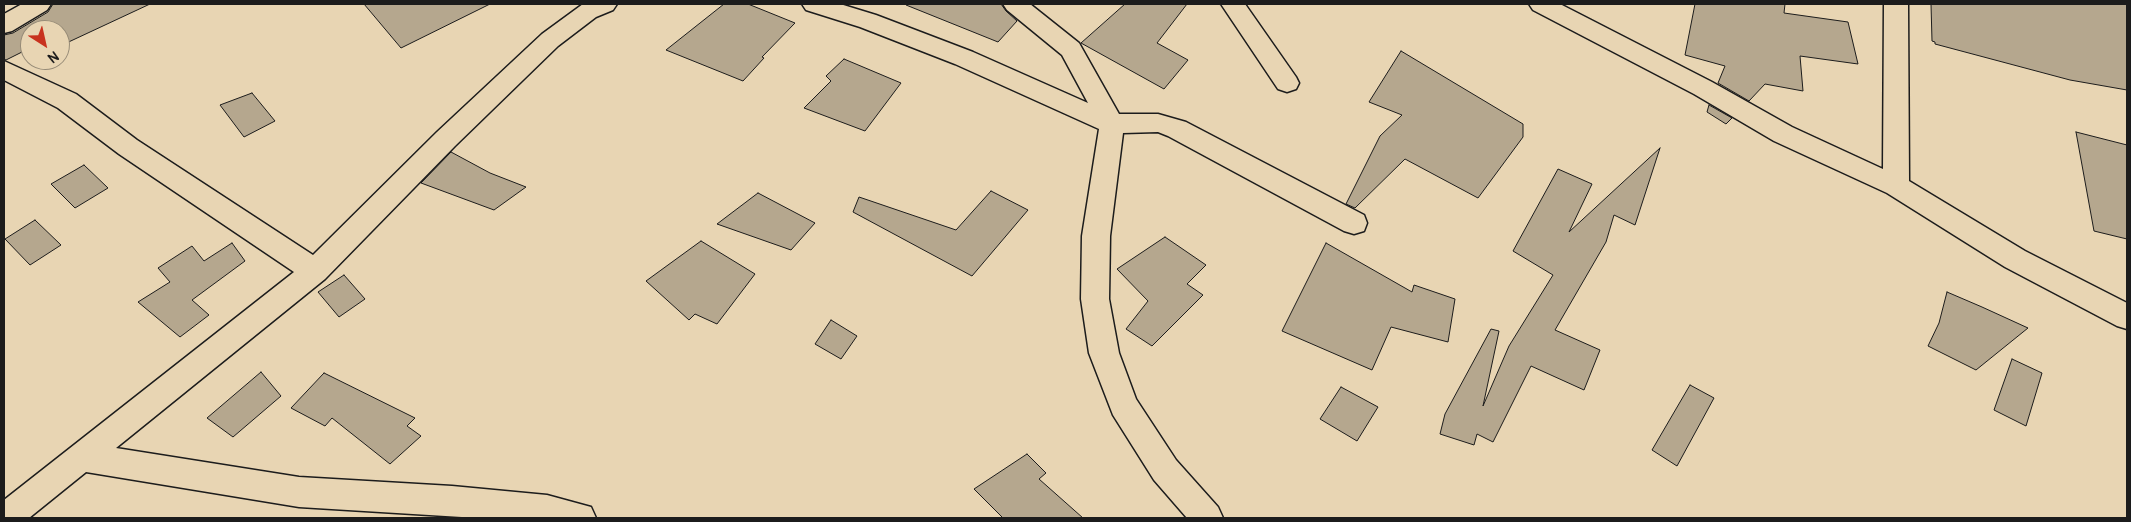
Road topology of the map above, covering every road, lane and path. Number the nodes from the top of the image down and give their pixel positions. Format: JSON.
{"nodes":[{"id":1,"x":39,"y":4,"type":"edge"},
{"id":2,"x":605,"y":4,"type":"edge"},
{"id":3,"x":814,"y":4,"type":"edge"},
{"id":4,"x":1015,"y":4,"type":"edge"},
{"id":5,"x":1233,"y":4,"type":"edge"},
{"id":6,"x":1896,"y":4,"type":"edge"},
{"id":7,"x":1553,"y":7,"type":"edge"},
{"id":8,"x":4,"y":25,"type":"edge"},
{"id":9,"x":4,"y":70,"type":"edge"},
{"id":10,"x":1287,"y":82,"type":"dead end"},
{"id":11,"x":1112,"y":124,"type":"junction"},
{"id":12,"x":1896,"y":186,"type":"junction"},
{"id":13,"x":1354,"y":223,"type":"dead end"},
{"id":14,"x":315,"y":271,"type":"junction"},
{"id":15,"x":2127,"y":317,"type":"edge"},
{"id":16,"x":82,"y":457,"type":"junction"},
{"id":17,"x":5,"y":518,"type":"edge"},
{"id":18,"x":580,"y":518,"type":"edge"},
{"id":19,"x":1207,"y":518,"type":"edge"}],
"edges":[{"from":1,"to":8,"type":"street"},
{"from":2,"to":14,"type":"street"},
{"from":3,"to":11,"type":"street"},
{"from":4,"to":11,"type":"street"},
{"from":5,"to":10,"type":"street"},
{"from":6,"to":12,"type":"street"},
{"from":7,"to":12,"type":"street"},
{"from":9,"to":14,"type":"street"},
{"from":11,"to":13,"type":"street"},
{"from":11,"to":19,"type":"street"},
{"from":12,"to":15,"type":"street"},
{"from":14,"to":16,"type":"street"},
{"from":16,"to":17,"type":"street"},
{"from":16,"to":18,"type":"street"}]}
